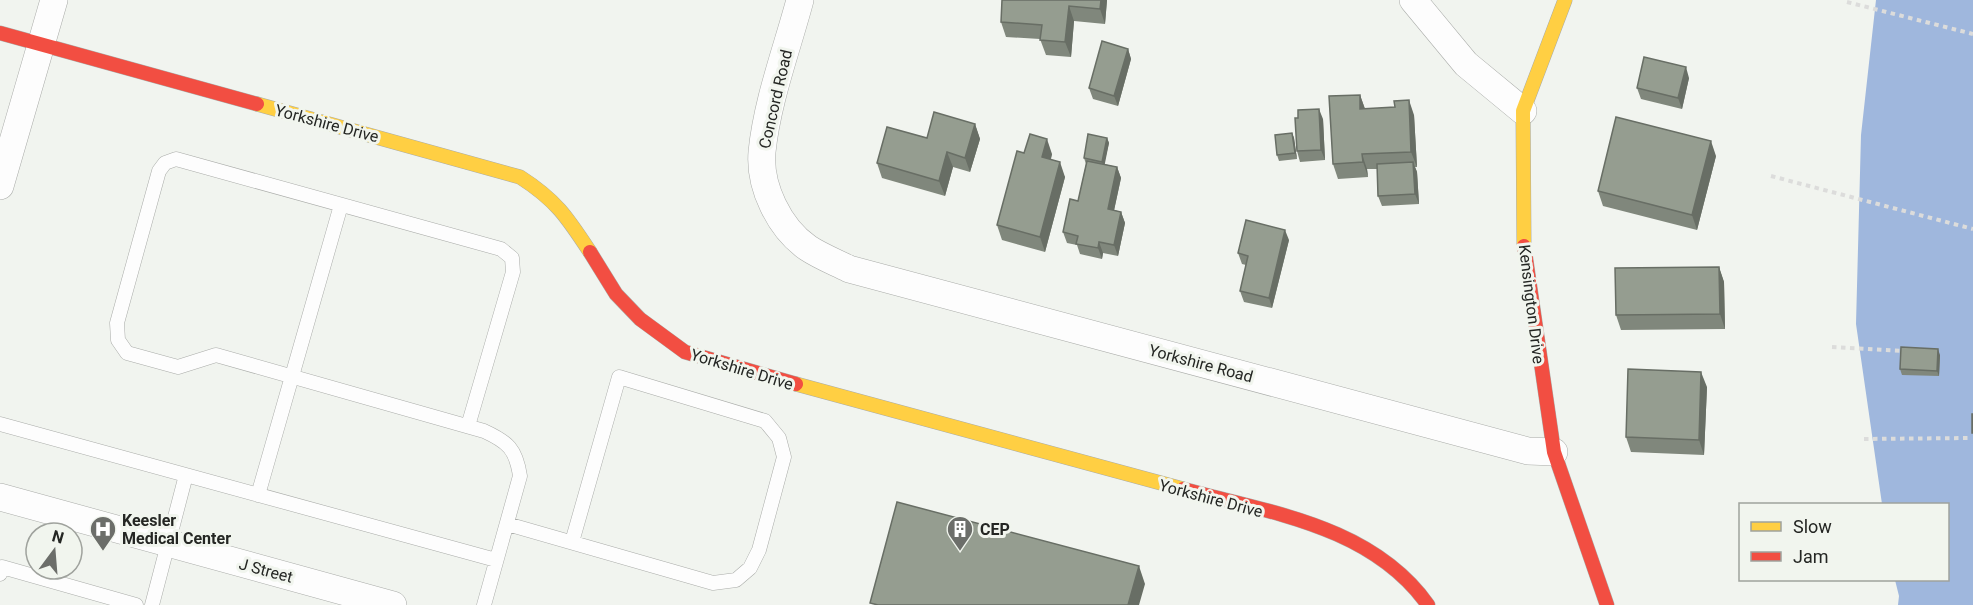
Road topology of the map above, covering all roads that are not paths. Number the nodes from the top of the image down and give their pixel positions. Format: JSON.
{"nodes":[{"id":1,"x":54,"y":0,"type":"edge"},
{"id":2,"x":800,"y":0,"type":"edge"},
{"id":3,"x":1413,"y":0,"type":"edge"},
{"id":4,"x":1565,"y":0,"type":"edge"},
{"id":5,"x":0,"y":33,"type":"edge"},
{"id":6,"x":41,"y":45,"type":"junction"},
{"id":7,"x":1523,"y":111,"type":"junction"},
{"id":8,"x":0,"y":186,"type":"edge"},
{"id":9,"x":341,"y":205,"type":"junction"},
{"id":10,"x":849,"y":269,"type":"joint"},
{"id":11,"x":291,"y":376,"type":"junction"},
{"id":12,"x":0,"y":424,"type":"edge"},
{"id":13,"x":468,"y":426,"type":"junction"},
{"id":14,"x":1554,"y":452,"type":"junction"},
{"id":15,"x":186,"y":475,"type":"junction"},
{"id":16,"x":258,"y":495,"type":"junction"},
{"id":17,"x":0,"y":497,"type":"edge"},
{"id":18,"x":507,"y":524,"type":"junction"},
{"id":19,"x":572,"y":542,"type":"junction"},
{"id":20,"x":168,"y":543,"type":"junction"},
{"id":21,"x":496,"y":560,"type":"junction"},
{"id":22,"x":0,"y":574,"type":"edge"},
{"id":23,"x":136,"y":605,"type":"edge"},
{"id":24,"x":152,"y":605,"type":"edge"},
{"id":25,"x":393,"y":605,"type":"edge"},
{"id":26,"x":484,"y":605,"type":"edge"},
{"id":27,"x":1428,"y":605,"type":"edge"},
{"id":28,"x":1607,"y":605,"type":"edge"}],
"edges":[{"from":1,"to":6,"type":"street"},
{"from":2,"to":10,"type":"street","name":"Concord Road"},
{"from":3,"to":7,"type":"street"},
{"from":4,"to":7,"type":"street","name":"Kensington Drive"},
{"from":5,"to":6,"type":"street","name":"Yorkshire Drive"},
{"from":6,"to":8,"type":"street"},
{"from":6,"to":27,"type":"street","name":"Yorkshire Drive"},
{"from":7,"to":14,"type":"street","name":"Kensington Drive"},
{"from":9,"to":11,"type":"lane"},
{"from":9,"to":11,"type":"lane"},
{"from":9,"to":13,"type":"lane"},
{"from":10,"to":14,"type":"street","name":"Yorkshire Road"},
{"from":11,"to":13,"type":"lane"},
{"from":11,"to":16,"type":"lane"},
{"from":12,"to":15,"type":"lane"},
{"from":13,"to":18,"type":"lane"},
{"from":14,"to":28,"type":"street","name":"Kensington Drive"},
{"from":15,"to":16,"type":"lane"},
{"from":15,"to":20,"type":"lane"},
{"from":16,"to":21,"type":"lane"},
{"from":17,"to":20,"type":"street","name":"J Street"},
{"from":18,"to":19,"type":"lane"},
{"from":18,"to":21,"type":"lane"},
{"from":19,"to":19,"type":"lane"},
{"from":20,"to":24,"type":"lane"},
{"from":20,"to":25,"type":"street","name":"J Street"},
{"from":21,"to":26,"type":"lane"},
{"from":22,"to":23,"type":"lane"}]}
